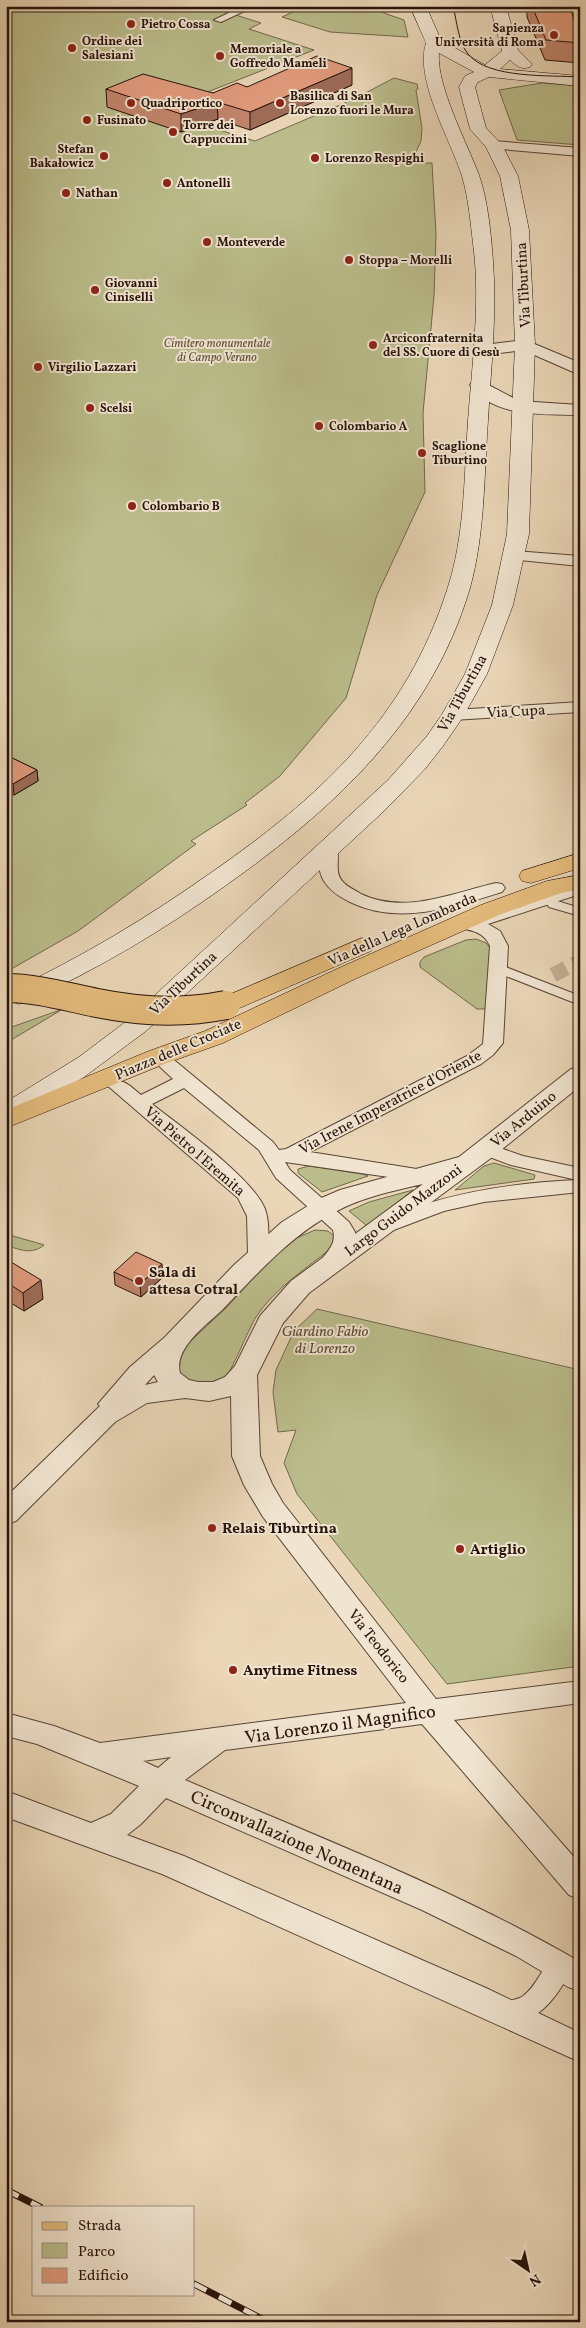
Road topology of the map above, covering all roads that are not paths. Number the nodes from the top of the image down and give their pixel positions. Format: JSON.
{"nodes":[{"id":1,"x":249,"y":7,"type":"edge"},
{"id":2,"x":422,"y":8,"type":"edge"},
{"id":3,"x":495,"y":8,"type":"edge"},
{"id":4,"x":218,"y":20,"type":"dead end"},
{"id":5,"x":434,"y":43,"type":"junction"},
{"id":6,"x":510,"y":52,"type":"junction"},
{"id":7,"x":580,"y":71,"type":"edge"},
{"id":8,"x":487,"y":72,"type":"junction"},
{"id":9,"x":535,"y":72,"type":"junction"},
{"id":10,"x":580,"y":81,"type":"edge"},
{"id":11,"x":492,"y":145,"type":"junction"},
{"id":12,"x":580,"y":152,"type":"edge"},
{"id":13,"x":526,"y":345,"type":"junction"},
{"id":14,"x":483,"y":350,"type":"junction"},
{"id":15,"x":580,"y":370,"type":"edge"},
{"id":16,"x":479,"y":385,"type":"junction"},
{"id":17,"x":522,"y":407,"type":"junction"},
{"id":18,"x":580,"y":410,"type":"edge"},
{"id":19,"x":514,"y":556,"type":"junction"},
{"id":20,"x":580,"y":561,"type":"edge"},
{"id":21,"x":580,"y":707,"type":"edge"},
{"id":22,"x":453,"y":715,"type":"junction"},
{"id":23,"x":329,"y":848,"type":"junction"},
{"id":24,"x":576,"y":872,"type":"edge"},
{"id":25,"x":496,"y":888,"type":"junction"},
{"id":26,"x":580,"y":888,"type":"edge"},
{"id":27,"x":554,"y":904,"type":"dead end"},
{"id":28,"x":580,"y":912,"type":"edge"},
{"id":29,"x":460,"y":923,"type":"junction"},
{"id":30,"x":498,"y":968,"type":"junction"},
{"id":31,"x":348,"y":973,"type":"joint"},
{"id":32,"x":553,"y":975,"type":"tunnel mouth"},
{"id":33,"x":537,"y":983,"type":"junction"},
{"id":34,"x":6,"y":988,"type":"edge"},
{"id":35,"x":580,"y":1001,"type":"edge"},
{"id":36,"x":6,"y":1002,"type":"edge"},
{"id":37,"x":167,"y":1064,"type":"dead end"},
{"id":38,"x":580,"y":1074,"type":"edge"},
{"id":39,"x":186,"y":1080,"type":"junction"},
{"id":40,"x":118,"y":1086,"type":"dead end"},
{"id":41,"x":139,"y":1103,"type":"junction"},
{"id":42,"x":6,"y":1113,"type":"edge"},
{"id":43,"x":6,"y":1120,"type":"edge"},
{"id":44,"x":280,"y":1154,"type":"junction"},
{"id":45,"x":476,"y":1156,"type":"junction"},
{"id":46,"x":580,"y":1174,"type":"edge"},
{"id":47,"x":423,"y":1176,"type":"junction"},
{"id":48,"x":580,"y":1186,"type":"edge"},
{"id":49,"x":323,"y":1208,"type":"junction"},
{"id":50,"x":376,"y":1231,"type":"junction"},
{"id":51,"x":258,"y":1254,"type":"junction"},
{"id":52,"x":321,"y":1272,"type":"junction"},
{"id":53,"x":174,"y":1343,"type":"junction"},
{"id":54,"x":244,"y":1376,"type":"junction"},
{"id":55,"x":186,"y":1389,"type":"junction"},
{"id":56,"x":105,"y":1414,"type":"junction"},
{"id":57,"x":6,"y":1514,"type":"edge"},
{"id":58,"x":580,"y":1692,"type":"edge"},
{"id":59,"x":429,"y":1712,"type":"junction"},
{"id":60,"x":6,"y":1724,"type":"edge"},
{"id":61,"x":223,"y":1740,"type":"junction"},
{"id":62,"x":99,"y":1755,"type":"junction"},
{"id":63,"x":161,"y":1783,"type":"junction"},
{"id":64,"x":6,"y":1803,"type":"edge"},
{"id":65,"x":89,"y":1836,"type":"junction"},
{"id":66,"x":580,"y":1886,"type":"edge"},
{"id":67,"x":570,"y":1972,"type":"edge"},
{"id":68,"x":502,"y":2011,"type":"junction"},
{"id":69,"x":580,"y":2048,"type":"edge"}],
"edges":[{"from":1,"to":4,"type":"street"},
{"from":2,"to":5,"type":"main road"},
{"from":3,"to":6,"type":"main road"},
{"from":5,"to":8,"type":"main road"},
{"from":5,"to":14,"type":"main road"},
{"from":6,"to":8,"type":"main road"},
{"from":6,"to":9,"type":"main road"},
{"from":7,"to":9,"type":"main road"},
{"from":8,"to":9,"type":"main road"},
{"from":8,"to":11,"type":"main road","name":"Via Tiburtina"},
{"from":9,"to":10,"type":"main road"},
{"from":11,"to":12,"type":"street"},
{"from":11,"to":13,"type":"main road","name":"Via Tiburtina"},
{"from":13,"to":14,"type":"street"},
{"from":13,"to":15,"type":"street"},
{"from":13,"to":17,"type":"main road","name":"Via Tiburtina"},
{"from":14,"to":16,"type":"main road"},
{"from":16,"to":17,"type":"street"},
{"from":16,"to":36,"type":"main road"},
{"from":17,"to":18,"type":"street"},
{"from":17,"to":19,"type":"main road","name":"Via Tiburtina"},
{"from":19,"to":20,"type":"street"},
{"from":19,"to":22,"type":"main road","name":"Via Tiburtina"},
{"from":21,"to":22,"type":"street","name":"Via Cupa"},
{"from":22,"to":23,"type":"main road","name":"Via Tiburtina"},
{"from":23,"to":25,"type":"street"},
{"from":23,"to":42,"type":"main road","name":"Via Tiburtina"},
{"from":24,"to":25,"type":"main road","name":"Via della Lega Lombarda"},
{"from":24,"to":29,"type":"main road","name":"Via della Lega Lombarda"},
{"from":25,"to":34,"type":"main road","name":"Via della Lega Lombarda","bridge":true},
{"from":26,"to":29,"type":"street","name":"Via della Lega Lombarda"},
{"from":27,"to":28,"type":"street"},
{"from":29,"to":30,"type":"street","name":"Via Irene Imperatrice d'Oriente"},
{"from":29,"to":31,"type":"main road","name":"Via della Lega Lombarda"},
{"from":30,"to":33,"type":"street"},
{"from":30,"to":44,"type":"street","name":"Via Irene Imperatrice d'Oriente"},
{"from":31,"to":43,"type":"main road","name":"Piazza delle Crociate"},
{"from":32,"to":33,"type":"street"},
{"from":33,"to":35,"type":"street"},
{"from":37,"to":39,"type":"street"},
{"from":38,"to":45,"type":"street","name":"Via Arduino"},
{"from":39,"to":41,"type":"street"},
{"from":39,"to":44,"type":"street"},
{"from":40,"to":41,"type":"street","name":"Via Pietro l'Eremita"},
{"from":41,"to":51,"type":"street","name":"Via Pietro l'Eremita"},
{"from":44,"to":47,"type":"street"},
{"from":44,"to":49,"type":"street"},
{"from":45,"to":46,"type":"street"},
{"from":45,"to":47,"type":"street","name":"Largo Guido Mazzoni"},
{"from":45,"to":50,"type":"street","name":"Largo Guido Mazzoni"},
{"from":47,"to":49,"type":"street","name":"Largo Guido Mazzoni"},
{"from":48,"to":50,"type":"street"},
{"from":49,"to":51,"type":"street","name":"Largo Guido Mazzoni"},
{"from":49,"to":52,"type":"street","name":"Largo Guido Mazzoni"},
{"from":50,"to":52,"type":"street","name":"Largo Guido Mazzoni"},
{"from":51,"to":53,"type":"street","name":"Largo Guido Mazzoni"},
{"from":52,"to":54,"type":"street","name":"Largo Guido Mazzoni"},
{"from":53,"to":55,"type":"street","name":"Largo Guido Mazzoni"},
{"from":53,"to":56,"type":"street"},
{"from":54,"to":55,"type":"street"},
{"from":54,"to":59,"type":"street","name":"Via Teodorico"},
{"from":55,"to":56,"type":"street"},
{"from":56,"to":57,"type":"street"},
{"from":58,"to":59,"type":"street","name":"Via Lorenzo il Magnifico"},
{"from":59,"to":61,"type":"street","name":"Via Lorenzo il Magnifico"},
{"from":59,"to":66,"type":"street","name":"Via Teodorico"},
{"from":60,"to":62,"type":"street","name":"Circonvallazione Nomentana"},
{"from":61,"to":62,"type":"street","name":"Via Lorenzo il Magnifico"},
{"from":61,"to":63,"type":"street"},
{"from":62,"to":63,"type":"street","name":"Circonvallazione Nomentana"},
{"from":63,"to":65,"type":"street"},
{"from":63,"to":67,"type":"street","name":"Circonvallazione Nomentana"},
{"from":64,"to":65,"type":"street"},
{"from":65,"to":68,"type":"street"},
{"from":67,"to":68,"type":"street"},
{"from":68,"to":69,"type":"street"}]}
